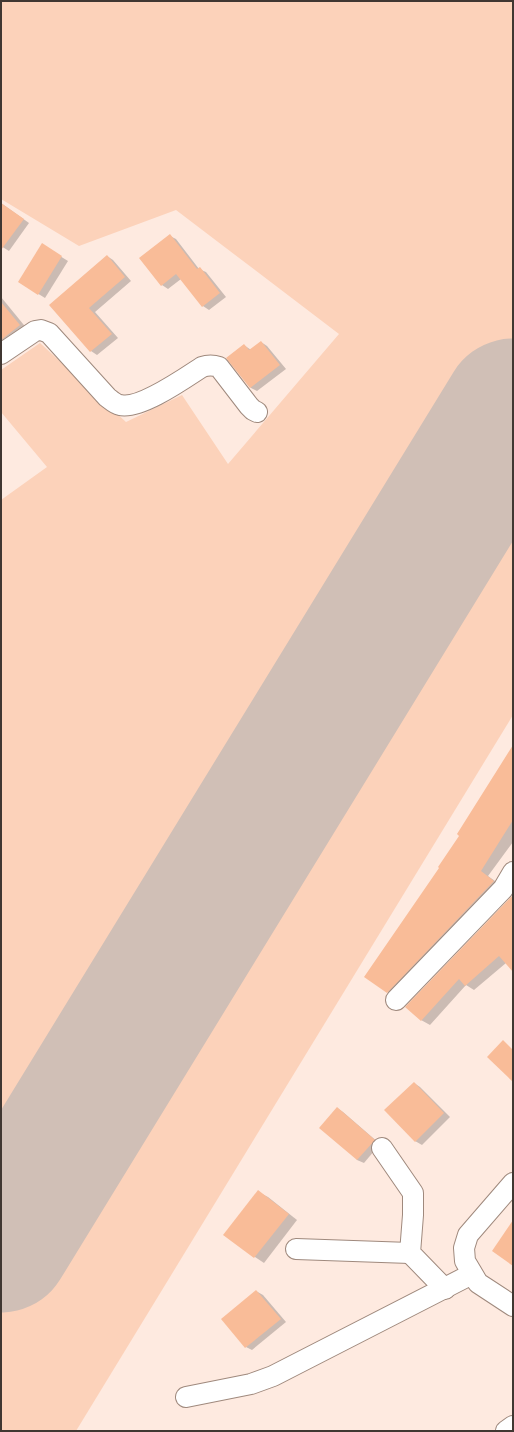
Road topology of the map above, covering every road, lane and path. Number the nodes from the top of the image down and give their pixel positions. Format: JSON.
{"nodes":[{"id":1,"x":1,"y":354,"type":"edge"},
{"id":2,"x":257,"y":412,"type":"dead end"},
{"id":3,"x":513,"y":872,"type":"edge"},
{"id":4,"x":396,"y":1000,"type":"dead end"},
{"id":5,"x":382,"y":1148,"type":"dead end"},
{"id":6,"x":513,"y":1183,"type":"edge"},
{"id":7,"x":296,"y":1249,"type":"dead end"},
{"id":8,"x":410,"y":1253,"type":"junction"},
{"id":9,"x":472,"y":1274,"type":"junction"},
{"id":10,"x":445,"y":1289,"type":"junction"},
{"id":11,"x":513,"y":1306,"type":"edge"},
{"id":12,"x":186,"y":1397,"type":"dead end"},
{"id":13,"x":513,"y":1426,"type":"edge"},
{"id":14,"x":506,"y":1431,"type":"edge"}],
"edges":[{"from":1,"to":2,"type":"street"},
{"from":3,"to":4,"type":"street"},
{"from":5,"to":8,"type":"street"},
{"from":6,"to":9,"type":"street"},
{"from":7,"to":8,"type":"street"},
{"from":8,"to":10,"type":"street"},
{"from":9,"to":10,"type":"street"},
{"from":9,"to":11,"type":"street"},
{"from":10,"to":12,"type":"street"},
{"from":13,"to":14,"type":"street"}]}
